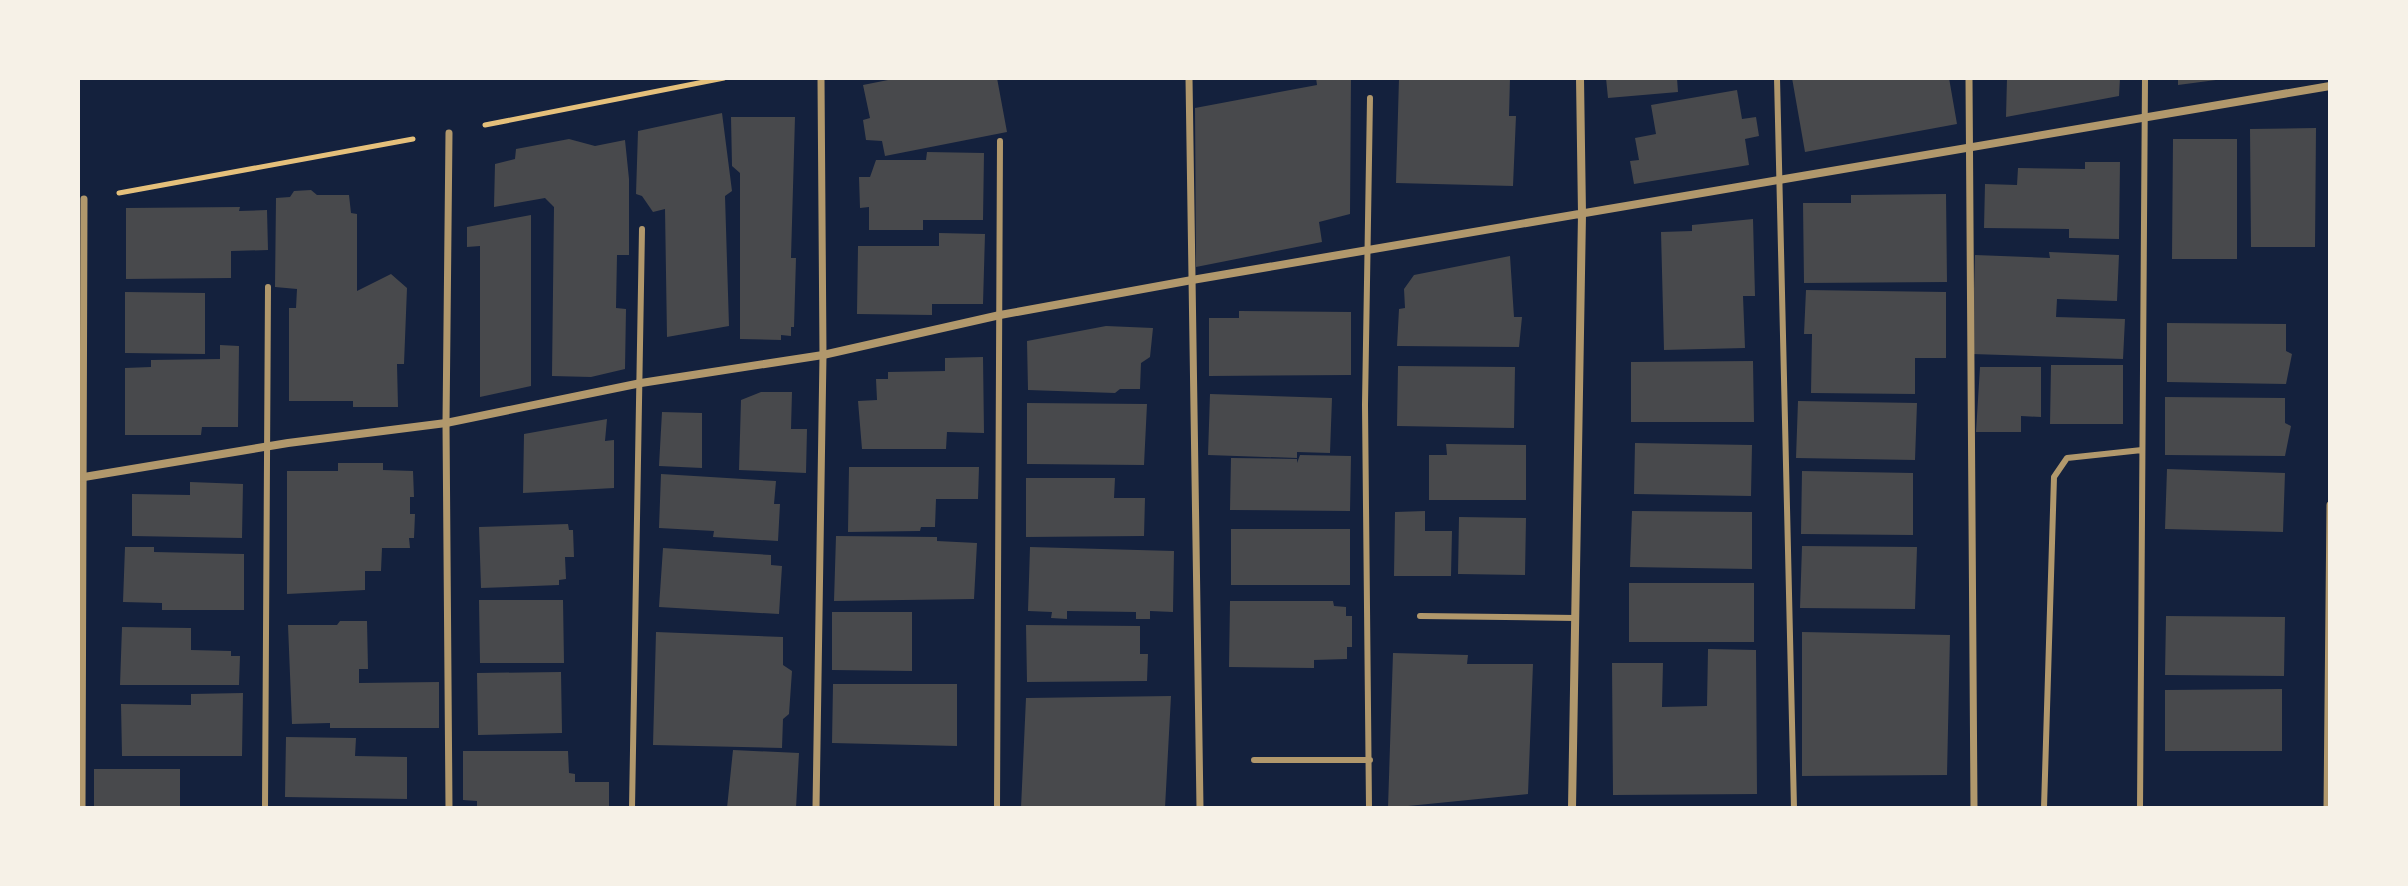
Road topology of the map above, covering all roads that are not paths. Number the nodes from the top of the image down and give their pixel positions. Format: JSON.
{"nodes":[{"id":1,"x":821,"y":78,"type":"edge"},
{"id":2,"x":1189,"y":78,"type":"edge"},
{"id":3,"x":1580,"y":78,"type":"edge"},
{"id":4,"x":1777,"y":78,"type":"edge"},
{"id":5,"x":1969,"y":78,"type":"edge"},
{"id":6,"x":2145,"y":78,"type":"edge"},
{"id":7,"x":2330,"y":86,"type":"edge"},
{"id":8,"x":1370,"y":98,"type":"dead end"},
{"id":9,"x":2143,"y":119,"type":"junction"},
{"id":10,"x":449,"y":133,"type":"road end"},
{"id":11,"x":1000,"y":141,"type":"dead end"},
{"id":12,"x":1969,"y":145,"type":"junction"},
{"id":13,"x":1779,"y":179,"type":"junction"},
{"id":14,"x":84,"y":199,"type":"road end"},
{"id":15,"x":1582,"y":214,"type":"junction"},
{"id":16,"x":642,"y":229,"type":"dead end"},
{"id":17,"x":1366,"y":251,"type":"junction"},
{"id":18,"x":1192,"y":280,"type":"junction"},
{"id":19,"x":268,"y":287,"type":"dead end"},
{"id":20,"x":1000,"y":315,"type":"junction"},
{"id":21,"x":823,"y":355,"type":"junction"},
{"id":22,"x":641,"y":383,"type":"junction"},
{"id":23,"x":446,"y":423,"type":"junction"},
{"id":24,"x":268,"y":446,"type":"junction"},
{"id":25,"x":2142,"y":450,"type":"junction"},
{"id":26,"x":81,"y":477,"type":"edge"},
{"id":27,"x":2330,"y":505,"type":"edge"},
{"id":28,"x":1420,"y":616,"type":"dead end"},
{"id":29,"x":1575,"y":618,"type":"junction"},
{"id":30,"x":1254,"y":760,"type":"dead end"},
{"id":31,"x":1370,"y":760,"type":"junction"},
{"id":32,"x":82,"y":808,"type":"edge"},
{"id":33,"x":265,"y":808,"type":"edge"},
{"id":34,"x":449,"y":808,"type":"edge"},
{"id":35,"x":632,"y":808,"type":"edge"},
{"id":36,"x":816,"y":808,"type":"edge"},
{"id":37,"x":997,"y":808,"type":"edge"},
{"id":38,"x":1200,"y":808,"type":"edge"},
{"id":39,"x":1369,"y":808,"type":"edge"},
{"id":40,"x":1572,"y":808,"type":"edge"},
{"id":41,"x":1794,"y":808,"type":"edge"},
{"id":42,"x":1974,"y":808,"type":"edge"},
{"id":43,"x":2044,"y":808,"type":"edge"},
{"id":44,"x":2140,"y":808,"type":"edge"},
{"id":45,"x":2327,"y":808,"type":"edge"}],
"edges":[{"from":1,"to":21,"type":"street"},
{"from":2,"to":18,"type":"street"},
{"from":3,"to":15,"type":"street"},
{"from":4,"to":13,"type":"lane"},
{"from":5,"to":12,"type":"street"},
{"from":6,"to":9,"type":"lane"},
{"from":7,"to":9,"type":"street"},
{"from":8,"to":17,"type":"lane"},
{"from":9,"to":12,"type":"street"},
{"from":9,"to":25,"type":"lane"},
{"from":10,"to":23,"type":"street"},
{"from":11,"to":20,"type":"lane"},
{"from":12,"to":13,"type":"street"},
{"from":12,"to":42,"type":"street"},
{"from":13,"to":15,"type":"street"},
{"from":13,"to":41,"type":"lane"},
{"from":14,"to":26,"type":"street"},
{"from":15,"to":17,"type":"street"},
{"from":15,"to":29,"type":"street"},
{"from":16,"to":22,"type":"lane"},
{"from":17,"to":18,"type":"street"},
{"from":17,"to":31,"type":"lane"},
{"from":18,"to":20,"type":"street"},
{"from":18,"to":38,"type":"street"},
{"from":19,"to":24,"type":"lane"},
{"from":20,"to":21,"type":"street"},
{"from":20,"to":37,"type":"lane"},
{"from":21,"to":22,"type":"street"},
{"from":21,"to":36,"type":"street"},
{"from":22,"to":23,"type":"street"},
{"from":22,"to":35,"type":"lane"},
{"from":23,"to":24,"type":"street"},
{"from":23,"to":34,"type":"street"},
{"from":24,"to":26,"type":"street"},
{"from":24,"to":33,"type":"lane"},
{"from":25,"to":43,"type":"lane"},
{"from":25,"to":44,"type":"lane"},
{"from":26,"to":32,"type":"street"},
{"from":27,"to":45,"type":"street"},
{"from":28,"to":29,"type":"lane"},
{"from":29,"to":40,"type":"street"},
{"from":30,"to":31,"type":"lane"},
{"from":31,"to":39,"type":"lane"}]}
